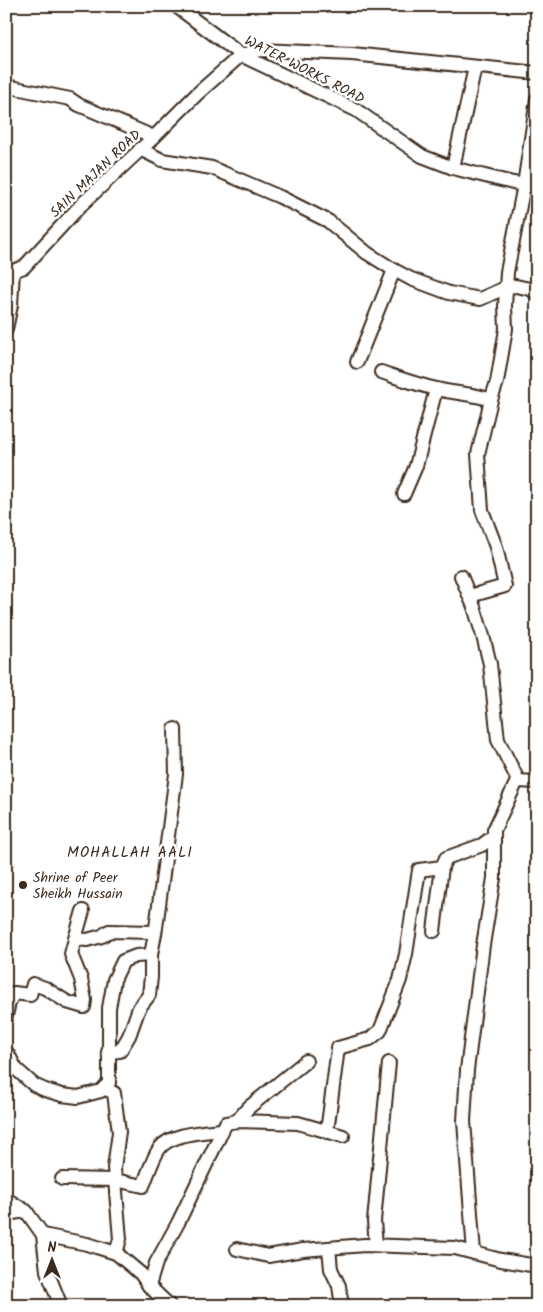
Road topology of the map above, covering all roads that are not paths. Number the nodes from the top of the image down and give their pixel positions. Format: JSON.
{"nodes":[{"id":1,"x":176,"y":6,"type":"edge"},
{"id":2,"x":242,"y":56,"type":"junction"},
{"id":3,"x":475,"y":67,"type":"junction"},
{"id":4,"x":537,"y":73,"type":"edge"},
{"id":5,"x":6,"y":86,"type":"edge"},
{"id":6,"x":537,"y":99,"type":"edge"},
{"id":7,"x":154,"y":137,"type":"junction"},
{"id":8,"x":140,"y":149,"type":"junction"},
{"id":9,"x":453,"y":168,"type":"junction"},
{"id":10,"x":531,"y":186,"type":"edge"},
{"id":11,"x":10,"y":269,"type":"edge"},
{"id":12,"x":394,"y":270,"type":"junction"},
{"id":13,"x":506,"y":287,"type":"junction"},
{"id":14,"x":537,"y":293,"type":"edge"},
{"id":15,"x":6,"y":329,"type":"edge"},
{"id":16,"x":357,"y":362,"type":"dead end"},
{"id":17,"x":381,"y":372,"type":"dead end"},
{"id":18,"x":436,"y":389,"type":"junction"},
{"id":19,"x":491,"y":400,"type":"junction"},
{"id":20,"x":404,"y":494,"type":"dead end"},
{"id":21,"x":461,"y":576,"type":"dead end"},
{"id":22,"x":470,"y":596,"type":"junction"},
{"id":23,"x":175,"y":729,"type":"dead end"},
{"id":24,"x":517,"y":781,"type":"junction"},
{"id":25,"x":537,"y":782,"type":"edge"},
{"id":26,"x":494,"y":836,"type":"junction"},
{"id":27,"x":442,"y":867,"type":"junction"},
{"id":28,"x":83,"y":911,"type":"dead end"},
{"id":29,"x":434,"y":931,"type":"dead end"},
{"id":30,"x":155,"y":932,"type":"junction"},
{"id":31,"x":75,"y":939,"type":"junction"},
{"id":32,"x":151,"y":956,"type":"junction"},
{"id":33,"x":6,"y":1016,"type":"edge"},
{"id":34,"x":6,"y":1052,"type":"edge"},
{"id":35,"x":108,"y":1052,"type":"junction"},
{"id":36,"x":306,"y":1061,"type":"dead end"},
{"id":37,"x":389,"y":1063,"type":"dead end"},
{"id":38,"x":104,"y":1088,"type":"junction"},
{"id":39,"x":237,"y":1121,"type":"junction"},
{"id":40,"x":222,"y":1130,"type":"junction"},
{"id":41,"x":327,"y":1132,"type":"junction"},
{"id":42,"x":343,"y":1136,"type":"dead end"},
{"id":43,"x":62,"y":1179,"type":"dead end"},
{"id":44,"x":115,"y":1180,"type":"junction"},
{"id":45,"x":6,"y":1196,"type":"edge"},
{"id":46,"x":26,"y":1211,"type":"junction"},
{"id":47,"x":6,"y":1214,"type":"edge"},
{"id":48,"x":43,"y":1235,"type":"junction"},
{"id":49,"x":376,"y":1245,"type":"junction"},
{"id":50,"x":329,"y":1248,"type":"junction"},
{"id":51,"x":237,"y":1249,"type":"dead end"},
{"id":52,"x":116,"y":1253,"type":"junction"},
{"id":53,"x":474,"y":1253,"type":"junction"},
{"id":54,"x":537,"y":1266,"type":"edge"},
{"id":55,"x":149,"y":1286,"type":"junction"},
{"id":56,"x":61,"y":1306,"type":"edge"},
{"id":57,"x":170,"y":1306,"type":"edge"},
{"id":58,"x":342,"y":1306,"type":"edge"}],
"edges":[{"from":1,"to":2,"type":"street","name":"WATER WORKS ROAD"},
{"from":2,"to":3,"type":"street"},
{"from":2,"to":7,"type":"street","name":"SAIN MAJAN ROAD"},
{"from":2,"to":9,"type":"street","name":"WATER WORKS ROAD"},
{"from":3,"to":4,"type":"street"},
{"from":3,"to":9,"type":"street"},
{"from":5,"to":7,"type":"street"},
{"from":6,"to":10,"type":"street"},
{"from":7,"to":8,"type":"street","name":"SAIN MAJAN ROAD"},
{"from":8,"to":11,"type":"street","name":"SAIN MAJAN ROAD"},
{"from":8,"to":12,"type":"street"},
{"from":9,"to":10,"type":"street","name":"WATER WORKS ROAD"},
{"from":10,"to":13,"type":"street"},
{"from":11,"to":15,"type":"street","name":"SAIN MAJAN ROAD"},
{"from":12,"to":13,"type":"street"},
{"from":12,"to":16,"type":"street"},
{"from":13,"to":14,"type":"street"},
{"from":13,"to":19,"type":"street"},
{"from":17,"to":18,"type":"street"},
{"from":18,"to":19,"type":"street"},
{"from":18,"to":20,"type":"street"},
{"from":19,"to":22,"type":"street"},
{"from":21,"to":22,"type":"street"},
{"from":22,"to":24,"type":"street"},
{"from":23,"to":30,"type":"street"},
{"from":24,"to":25,"type":"street"},
{"from":24,"to":26,"type":"street"},
{"from":26,"to":27,"type":"street"},
{"from":26,"to":53,"type":"street"},
{"from":27,"to":29,"type":"street"},
{"from":27,"to":41,"type":"street"},
{"from":28,"to":31,"type":"street"},
{"from":30,"to":31,"type":"street"},
{"from":30,"to":32,"type":"street"},
{"from":31,"to":33,"type":"street"},
{"from":32,"to":35,"type":"street"},
{"from":32,"to":35,"type":"street"},
{"from":34,"to":38,"type":"street"},
{"from":35,"to":38,"type":"street"},
{"from":36,"to":39,"type":"street"},
{"from":37,"to":49,"type":"street"},
{"from":38,"to":44,"type":"street"},
{"from":39,"to":40,"type":"street"},
{"from":39,"to":41,"type":"street"},
{"from":40,"to":44,"type":"street"},
{"from":40,"to":55,"type":"street"},
{"from":41,"to":42,"type":"street"},
{"from":43,"to":44,"type":"street"},
{"from":44,"to":52,"type":"street"},
{"from":45,"to":46,"type":"street"},
{"from":46,"to":47,"type":"street"},
{"from":46,"to":48,"type":"street"},
{"from":48,"to":52,"type":"street"},
{"from":48,"to":56,"type":"street"},
{"from":49,"to":50,"type":"street"},
{"from":49,"to":53,"type":"street"},
{"from":50,"to":51,"type":"street"},
{"from":50,"to":58,"type":"street"},
{"from":52,"to":55,"type":"street"},
{"from":53,"to":54,"type":"street"},
{"from":55,"to":57,"type":"street"}]}
